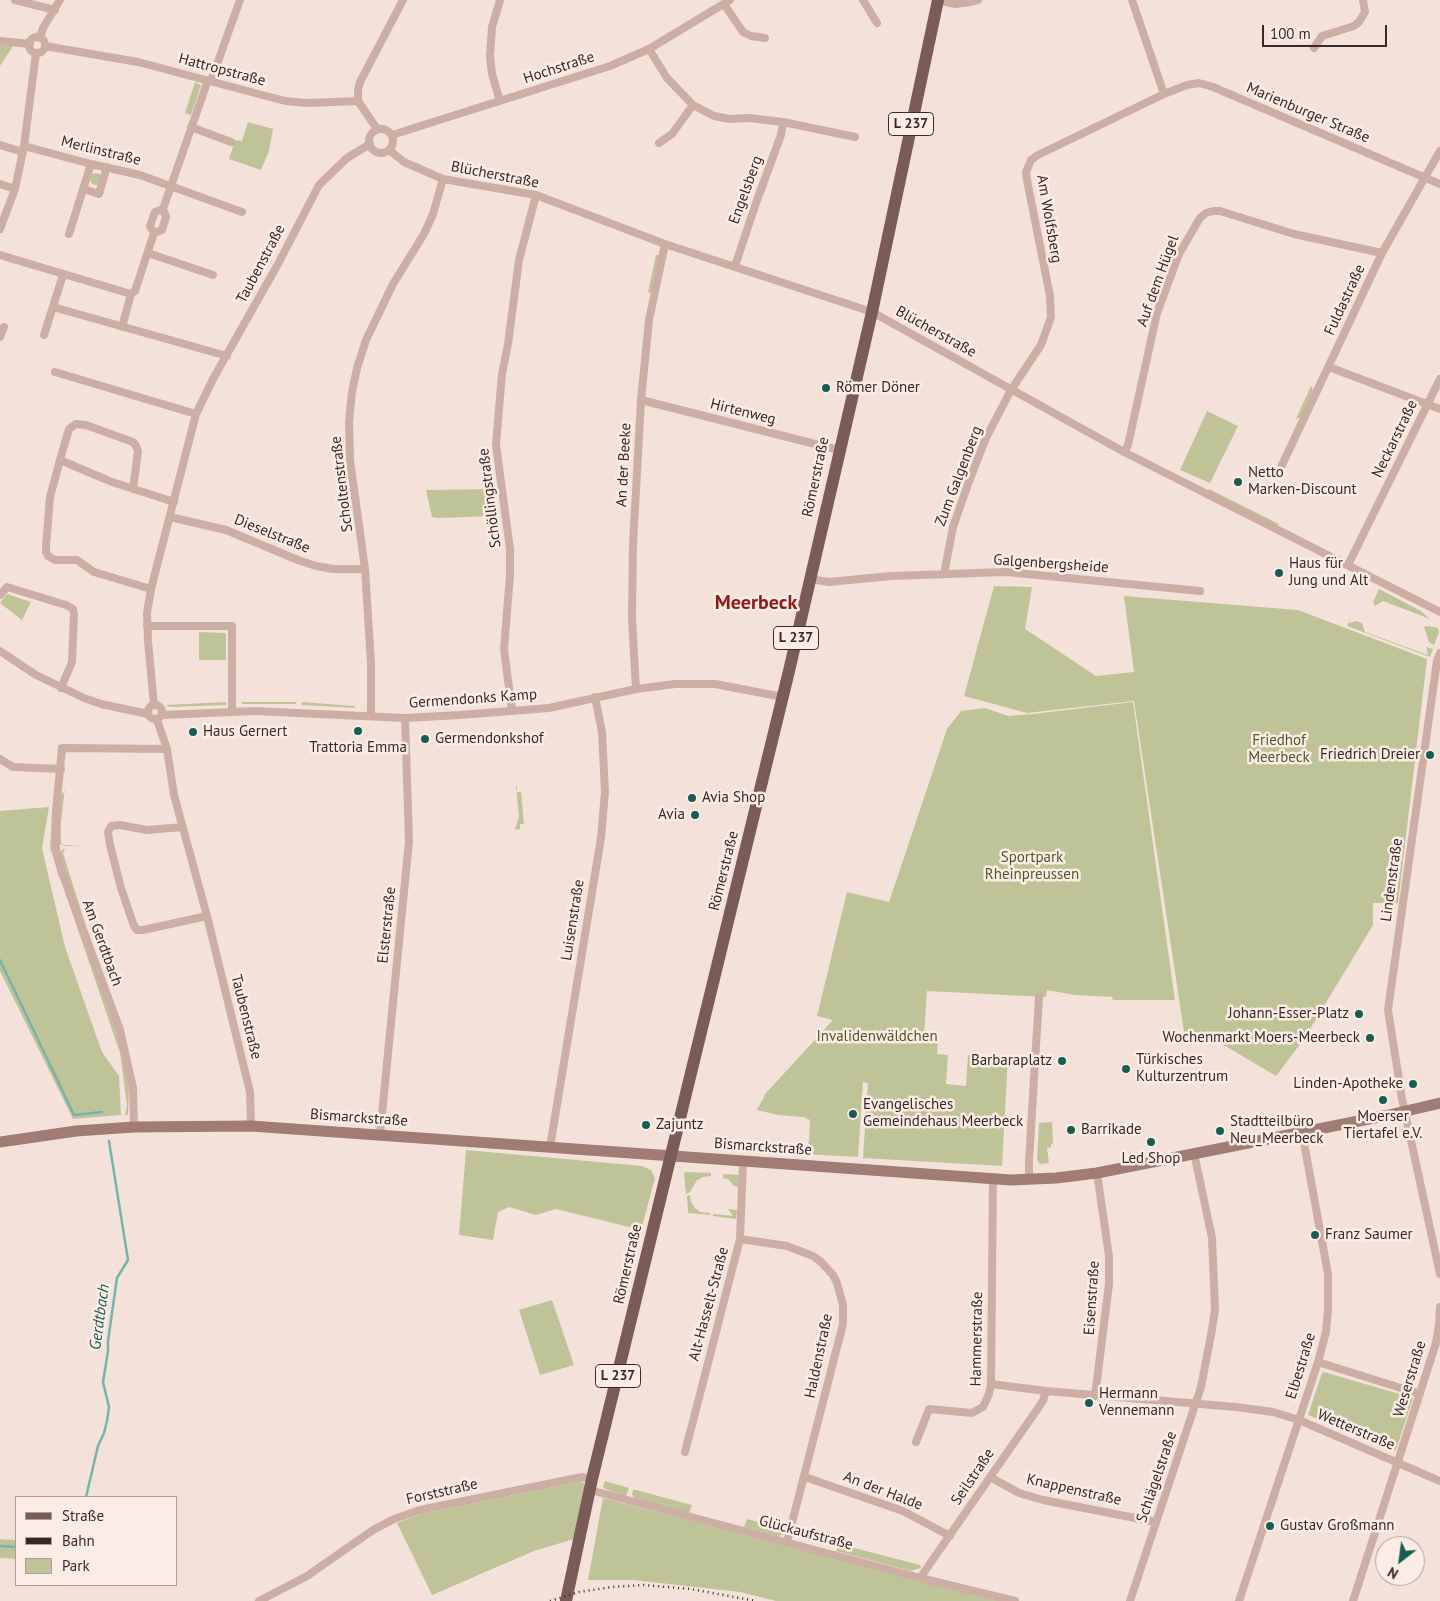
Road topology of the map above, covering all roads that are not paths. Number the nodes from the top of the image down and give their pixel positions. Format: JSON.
{"nodes":[{"id":1,"x":15,"y":0,"type":"edge"},
{"id":2,"x":60,"y":0,"type":"edge"},
{"id":3,"x":240,"y":0,"type":"edge"},
{"id":4,"x":403,"y":0,"type":"edge"},
{"id":5,"x":500,"y":0,"type":"edge"},
{"id":6,"x":864,"y":0,"type":"edge"},
{"id":7,"x":938,"y":0,"type":"edge"},
{"id":8,"x":978,"y":0,"type":"edge"},
{"id":9,"x":1142,"y":0,"type":"edge"},
{"id":10,"x":1363,"y":0,"type":"edge"},
{"id":11,"x":1133,"y":1,"type":"edge"},
{"id":12,"x":727,"y":2,"type":"edge"},
{"id":13,"x":55,"y":10,"type":"junction"},
{"id":14,"x":877,"y":23,"type":"dead end"},
{"id":15,"x":40,"y":38,"type":"junction"},
{"id":16,"x":765,"y":38,"type":"dead end"},
{"id":17,"x":0,"y":41,"type":"edge"},
{"id":18,"x":30,"y":44,"type":"junction"},
{"id":19,"x":45,"y":46,"type":"junction"},
{"id":20,"x":1314,"y":48,"type":"dead end"},
{"id":21,"x":649,"y":49,"type":"junction"},
{"id":22,"x":36,"y":53,"type":"junction"},
{"id":23,"x":209,"y":81,"type":"junction"},
{"id":24,"x":1164,"y":94,"type":"junction"},
{"id":25,"x":358,"y":100,"type":"junction"},
{"id":26,"x":500,"y":101,"type":"junction"},
{"id":27,"x":692,"y":105,"type":"junction"},
{"id":28,"x":783,"y":122,"type":"junction"},
{"id":29,"x":191,"y":127,"type":"junction"},
{"id":30,"x":377,"y":129,"type":"junction"},
{"id":31,"x":392,"y":135,"type":"junction"},
{"id":32,"x":855,"y":137,"type":"dead end"},
{"id":33,"x":231,"y":142,"type":"dead end"},
{"id":34,"x":659,"y":143,"type":"dead end"},
{"id":35,"x":370,"y":144,"type":"junction"},
{"id":36,"x":0,"y":145,"type":"edge"},
{"id":37,"x":24,"y":149,"type":"junction"},
{"id":38,"x":389,"y":150,"type":"junction"},
{"id":39,"x":1440,"y":151,"type":"edge"},
{"id":40,"x":90,"y":164,"type":"junction"},
{"id":41,"x":107,"y":167,"type":"junction"},
{"id":42,"x":1426,"y":178,"type":"junction"},
{"id":43,"x":442,"y":179,"type":"junction"},
{"id":44,"x":0,"y":184,"type":"edge"},
{"id":45,"x":1440,"y":184,"type":"edge"},
{"id":46,"x":171,"y":186,"type":"junction"},
{"id":47,"x":84,"y":188,"type":"junction"},
{"id":48,"x":15,"y":189,"type":"junction"},
{"id":49,"x":536,"y":195,"type":"junction"},
{"id":50,"x":163,"y":209,"type":"junction"},
{"id":51,"x":242,"y":212,"type":"dead end"},
{"id":52,"x":1,"y":225,"type":"edge"},
{"id":53,"x":154,"y":233,"type":"junction"},
{"id":54,"x":69,"y":234,"type":"dead end"},
{"id":55,"x":664,"y":244,"type":"junction"},
{"id":56,"x":148,"y":253,"type":"junction"},
{"id":57,"x":1382,"y":254,"type":"junction"},
{"id":58,"x":0,"y":255,"type":"edge"},
{"id":59,"x":735,"y":266,"type":"junction"},
{"id":60,"x":63,"y":275,"type":"junction"},
{"id":61,"x":213,"y":275,"type":"dead end"},
{"id":62,"x":131,"y":294,"type":"junction"},
{"id":63,"x":53,"y":308,"type":"junction"},
{"id":64,"x":872,"y":312,"type":"junction"},
{"id":65,"x":4,"y":327,"type":"dead end"},
{"id":66,"x":122,"y":327,"type":"junction"},
{"id":67,"x":44,"y":335,"type":"dead end"},
{"id":68,"x":0,"y":337,"type":"edge"},
{"id":69,"x":227,"y":356,"type":"junction"},
{"id":70,"x":1328,"y":367,"type":"junction"},
{"id":71,"x":55,"y":372,"type":"dead end"},
{"id":72,"x":1440,"y":379,"type":"edge"},
{"id":73,"x":1011,"y":390,"type":"junction"},
{"id":74,"x":641,"y":400,"type":"junction"},
{"id":75,"x":1428,"y":404,"type":"junction"},
{"id":76,"x":1440,"y":409,"type":"edge"},
{"id":77,"x":196,"y":414,"type":"junction"},
{"id":78,"x":839,"y":450,"type":"junction"},
{"id":79,"x":1124,"y":452,"type":"junction"},
{"id":80,"x":60,"y":460,"type":"junction"},
{"id":81,"x":1282,"y":465,"type":"dead end"},
{"id":82,"x":134,"y":489,"type":"junction"},
{"id":83,"x":174,"y":502,"type":"junction"},
{"id":84,"x":170,"y":517,"type":"junction"},
{"id":85,"x":1348,"y":565,"type":"junction"},
{"id":86,"x":365,"y":569,"type":"junction"},
{"id":87,"x":944,"y":574,"type":"junction"},
{"id":88,"x":809,"y":579,"type":"junction"},
{"id":89,"x":3,"y":586,"type":"edge"},
{"id":90,"x":151,"y":589,"type":"junction"},
{"id":91,"x":1200,"y":591,"type":"dead end"},
{"id":92,"x":0,"y":595,"type":"edge"},
{"id":93,"x":1440,"y":612,"type":"edge"},
{"id":94,"x":148,"y":626,"type":"junction"},
{"id":95,"x":0,"y":651,"type":"edge"},
{"id":96,"x":1440,"y":653,"type":"edge"},
{"id":97,"x":61,"y":688,"type":"junction"},
{"id":98,"x":636,"y":689,"type":"junction"},
{"id":99,"x":595,"y":697,"type":"junction"},
{"id":100,"x":783,"y":697,"type":"junction"},
{"id":101,"x":154,"y":705,"type":"junction"},
{"id":102,"x":232,"y":711,"type":"junction"},
{"id":103,"x":512,"y":711,"type":"junction"},
{"id":104,"x":148,"y":714,"type":"junction"},
{"id":105,"x":371,"y":716,"type":"junction"},
{"id":106,"x":160,"y":717,"type":"junction"},
{"id":107,"x":405,"y":718,"type":"junction"},
{"id":108,"x":167,"y":749,"type":"junction"},
{"id":109,"x":0,"y":759,"type":"edge"},
{"id":110,"x":61,"y":769,"type":"junction"},
{"id":111,"x":183,"y":827,"type":"junction"},
{"id":112,"x":208,"y":916,"type":"junction"},
{"id":113,"x":1039,"y":997,"type":"dead end"},
{"id":114,"x":1440,"y":1103,"type":"edge"},
{"id":115,"x":1405,"y":1112,"type":"junction"},
{"id":116,"x":134,"y":1126,"type":"junction"},
{"id":117,"x":251,"y":1126,"type":"junction"},
{"id":118,"x":1302,"y":1132,"type":"junction"},
{"id":119,"x":380,"y":1134,"type":"junction"},
{"id":120,"x":0,"y":1142,"type":"edge"},
{"id":121,"x":550,"y":1147,"type":"junction"},
{"id":122,"x":1194,"y":1153,"type":"junction"},
{"id":123,"x":670,"y":1156,"type":"junction"},
{"id":124,"x":742,"y":1160,"type":"junction"},
{"id":125,"x":1098,"y":1173,"type":"junction"},
{"id":126,"x":993,"y":1179,"type":"junction"},
{"id":127,"x":1030,"y":1179,"type":"junction"},
{"id":128,"x":740,"y":1238,"type":"junction"},
{"id":129,"x":1440,"y":1274,"type":"edge"},
{"id":130,"x":1440,"y":1307,"type":"edge"},
{"id":131,"x":1318,"y":1362,"type":"junction"},
{"id":132,"x":991,"y":1384,"type":"junction"},
{"id":133,"x":1046,"y":1391,"type":"junction"},
{"id":134,"x":1420,"y":1394,"type":"junction"},
{"id":135,"x":1095,"y":1396,"type":"junction"},
{"id":136,"x":1196,"y":1404,"type":"junction"},
{"id":137,"x":1299,"y":1420,"type":"junction"},
{"id":138,"x":916,"y":1442,"type":"dead end"},
{"id":139,"x":685,"y":1452,"type":"dead end"},
{"id":140,"x":1398,"y":1463,"type":"junction"},
{"id":141,"x":805,"y":1477,"type":"junction"},
{"id":142,"x":990,"y":1477,"type":"junction"},
{"id":143,"x":1440,"y":1481,"type":"edge"},
{"id":144,"x":591,"y":1485,"type":"junction"},
{"id":145,"x":1156,"y":1522,"type":"junction"},
{"id":146,"x":950,"y":1536,"type":"junction"},
{"id":147,"x":787,"y":1542,"type":"junction"},
{"id":148,"x":920,"y":1578,"type":"junction"},
{"id":149,"x":259,"y":1601,"type":"edge"},
{"id":150,"x":566,"y":1601,"type":"edge"},
{"id":151,"x":1015,"y":1601,"type":"edge"},
{"id":152,"x":1130,"y":1601,"type":"edge"},
{"id":153,"x":1239,"y":1601,"type":"edge"},
{"id":154,"x":1353,"y":1601,"type":"edge"}],
"edges":[{"from":1,"to":13,"type":"street"},
{"from":2,"to":13,"type":"street"},
{"from":3,"to":23,"type":"street"},
{"from":4,"to":25,"type":"street"},
{"from":5,"to":26,"type":"street"},
{"from":6,"to":14,"type":"street"},
{"from":7,"to":8,"type":"street"},
{"from":7,"to":64,"type":"main road","name":"Römerstraße","number":"L 237"},
{"from":9,"to":11,"type":"street"},
{"from":10,"to":20,"type":"street"},
{"from":11,"to":24,"type":"street"},
{"from":12,"to":16,"type":"street","name":"Hochstraße"},
{"from":12,"to":21,"type":"street","name":"Hochstraße"},
{"from":13,"to":15,"type":"street"},
{"from":15,"to":18,"type":"street"},
{"from":15,"to":19,"type":"street"},
{"from":17,"to":18,"type":"street"},
{"from":18,"to":22,"type":"street"},
{"from":19,"to":22,"type":"street"},
{"from":19,"to":23,"type":"street","name":"Hattropstraße"},
{"from":21,"to":26,"type":"street","name":"Hochstraße"},
{"from":21,"to":27,"type":"street"},
{"from":22,"to":37,"type":"street"},
{"from":23,"to":25,"type":"street","name":"Hattropstraße"},
{"from":23,"to":29,"type":"street"},
{"from":24,"to":42,"type":"street","name":"Marienburger Straße"},
{"from":24,"to":73,"type":"street","name":"Am Wolfsberg"},
{"from":25,"to":30,"type":"street"},
{"from":26,"to":31,"type":"street","name":"Hochstraße"},
{"from":27,"to":28,"type":"street"},
{"from":27,"to":34,"type":"street"},
{"from":28,"to":32,"type":"street"},
{"from":28,"to":59,"type":"street","name":"Engelsberg"},
{"from":29,"to":33,"type":"street"},
{"from":29,"to":46,"type":"street"},
{"from":30,"to":31,"type":"street"},
{"from":30,"to":35,"type":"street"},
{"from":31,"to":38,"type":"street"},
{"from":35,"to":38,"type":"street"},
{"from":35,"to":69,"type":"street","name":"Taubenstraße"},
{"from":36,"to":37,"type":"street","name":"Merlinstraße"},
{"from":37,"to":40,"type":"street","name":"Merlinstraße"},
{"from":37,"to":48,"type":"street"},
{"from":38,"to":43,"type":"street","name":"Blücherstraße"},
{"from":39,"to":42,"type":"street","name":"Fuldastraße"},
{"from":40,"to":41,"type":"street","name":"Merlinstraße"},
{"from":40,"to":47,"type":"street"},
{"from":41,"to":46,"type":"street","name":"Merlinstraße"},
{"from":41,"to":47,"type":"street"},
{"from":42,"to":45,"type":"street","name":"Marienburger Straße"},
{"from":42,"to":57,"type":"street","name":"Fuldastraße"},
{"from":43,"to":49,"type":"street","name":"Blücherstraße"},
{"from":43,"to":86,"type":"street","name":"Scholtenstraße"},
{"from":44,"to":48,"type":"street"},
{"from":46,"to":50,"type":"street"},
{"from":46,"to":51,"type":"street","name":"Merlinstraße"},
{"from":47,"to":54,"type":"street"},
{"from":48,"to":52,"type":"street"},
{"from":49,"to":55,"type":"street","name":"Blücherstraße"},
{"from":49,"to":103,"type":"street","name":"Schöllingstraße"},
{"from":50,"to":53,"type":"street"},
{"from":50,"to":53,"type":"street"},
{"from":53,"to":56,"type":"street"},
{"from":55,"to":59,"type":"street","name":"Blücherstraße"},
{"from":55,"to":74,"type":"street","name":"An der Beeke"},
{"from":56,"to":61,"type":"street"},
{"from":56,"to":62,"type":"street"},
{"from":57,"to":70,"type":"street","name":"Fuldastraße"},
{"from":57,"to":79,"type":"street","name":"Auf dem Hügel"},
{"from":58,"to":60,"type":"street"},
{"from":59,"to":64,"type":"street","name":"Blücherstraße"},
{"from":60,"to":62,"type":"street"},
{"from":60,"to":63,"type":"street"},
{"from":62,"to":66,"type":"street"},
{"from":63,"to":66,"type":"street"},
{"from":63,"to":67,"type":"street"},
{"from":64,"to":73,"type":"street","name":"Blücherstraße"},
{"from":64,"to":78,"type":"main road","name":"Römerstraße","number":"L 237"},
{"from":65,"to":68,"type":"street"},
{"from":66,"to":69,"type":"street"},
{"from":69,"to":77,"type":"street","name":"Taubenstraße"},
{"from":70,"to":75,"type":"street"},
{"from":70,"to":81,"type":"street","name":"Fuldastraße"},
{"from":71,"to":77,"type":"street"},
{"from":72,"to":75,"type":"street","name":"Neckarstraße"},
{"from":73,"to":79,"type":"street","name":"Blücherstraße"},
{"from":73,"to":87,"type":"street","name":"Zum Galgenberg"},
{"from":74,"to":78,"type":"street","name":"Hirtenweg"},
{"from":74,"to":98,"type":"street","name":"An der Beeke"},
{"from":75,"to":76,"type":"street"},
{"from":75,"to":85,"type":"street","name":"Neckarstraße"},
{"from":77,"to":83,"type":"street","name":"Taubenstraße"},
{"from":78,"to":88,"type":"main road","name":"Römerstraße","number":"L 237"},
{"from":79,"to":85,"type":"street","name":"Blücherstraße"},
{"from":80,"to":82,"type":"street"},
{"from":80,"to":82,"type":"street"},
{"from":80,"to":90,"type":"street"},
{"from":82,"to":83,"type":"street"},
{"from":83,"to":84,"type":"street","name":"Taubenstraße"},
{"from":84,"to":86,"type":"street","name":"Dieselstraße"},
{"from":84,"to":90,"type":"street","name":"Taubenstraße"},
{"from":85,"to":93,"type":"street","name":"Blücherstraße"},
{"from":86,"to":105,"type":"street","name":"Scholtenstraße"},
{"from":87,"to":88,"type":"street","name":"Galgenbergsheide"},
{"from":87,"to":91,"type":"street","name":"Galgenbergsheide"},
{"from":88,"to":100,"type":"main road","name":"Römerstraße","number":"L 237"},
{"from":89,"to":92,"type":"street"},
{"from":89,"to":97,"type":"street"},
{"from":90,"to":94,"type":"street","name":"Taubenstraße"},
{"from":94,"to":101,"type":"street","name":"Taubenstraße"},
{"from":94,"to":102,"type":"street"},
{"from":95,"to":97,"type":"street"},
{"from":96,"to":115,"type":"street","name":"Lindenstraße"},
{"from":97,"to":104,"type":"street"},
{"from":98,"to":99,"type":"street","name":"Germendonks Kamp"},
{"from":98,"to":100,"type":"street","name":"Germendonks Kamp"},
{"from":99,"to":103,"type":"street","name":"Germendonks Kamp"},
{"from":99,"to":121,"type":"street","name":"Luisenstraße"},
{"from":100,"to":123,"type":"main road","name":"Römerstraße","number":"L 237"},
{"from":101,"to":104,"type":"street"},
{"from":101,"to":106,"type":"street"},
{"from":102,"to":105,"type":"street","name":"Germendonks Kamp"},
{"from":102,"to":106,"type":"street","name":"Germendonks Kamp"},
{"from":103,"to":107,"type":"street","name":"Germendonks Kamp"},
{"from":104,"to":106,"type":"street"},
{"from":105,"to":107,"type":"street","name":"Germendonks Kamp"},
{"from":106,"to":108,"type":"street","name":"Taubenstraße"},
{"from":107,"to":119,"type":"street","name":"Elsterstraße"},
{"from":108,"to":110,"type":"street","name":"Am Gerdtbach"},
{"from":108,"to":111,"type":"street","name":"Taubenstraße"},
{"from":109,"to":110,"type":"street"},
{"from":110,"to":116,"type":"street","name":"Am Gerdtbach"},
{"from":111,"to":112,"type":"street","name":"Taubenstraße"},
{"from":111,"to":112,"type":"street"},
{"from":112,"to":117,"type":"street","name":"Taubenstraße"},
{"from":113,"to":127,"type":"street"},
{"from":114,"to":115,"type":"main road","name":"Bismarckstraße"},
{"from":115,"to":118,"type":"main road","name":"Bismarckstraße"},
{"from":115,"to":129,"type":"street"},
{"from":116,"to":117,"type":"main road","name":"Bismarckstraße"},
{"from":116,"to":120,"type":"main road","name":"Bismarckstraße"},
{"from":117,"to":119,"type":"main road","name":"Bismarckstraße"},
{"from":118,"to":122,"type":"main road","name":"Bismarckstraße"},
{"from":118,"to":131,"type":"street","name":"Elbestraße"},
{"from":119,"to":121,"type":"main road","name":"Bismarckstraße"},
{"from":121,"to":123,"type":"main road","name":"Bismarckstraße"},
{"from":122,"to":125,"type":"main road","name":"Bismarckstraße"},
{"from":122,"to":136,"type":"street","name":"Schlägelstraße"},
{"from":123,"to":124,"type":"main road","name":"Bismarckstraße"},
{"from":123,"to":144,"type":"main road","name":"Römerstraße","number":"L 237"},
{"from":124,"to":126,"type":"main road","name":"Bismarckstraße"},
{"from":124,"to":128,"type":"street","name":"Alt-Hasselt-Straße"},
{"from":125,"to":127,"type":"main road","name":"Bismarckstraße"},
{"from":125,"to":135,"type":"street","name":"Eisenstraße"},
{"from":126,"to":127,"type":"main road","name":"Bismarckstraße"},
{"from":126,"to":132,"type":"street","name":"Hammerstraße"},
{"from":128,"to":139,"type":"street","name":"Alt-Hasselt-Straße"},
{"from":128,"to":141,"type":"street","name":"Haldenstraße"},
{"from":130,"to":134,"type":"street","name":"Weserstraße"},
{"from":131,"to":134,"type":"street"},
{"from":131,"to":137,"type":"street","name":"Elbestraße"},
{"from":132,"to":133,"type":"street","name":"Wetterstraße"},
{"from":132,"to":138,"type":"street","name":"Hammerstraße"},
{"from":133,"to":135,"type":"street","name":"Wetterstraße"},
{"from":133,"to":142,"type":"street","name":"Seilstraße"},
{"from":134,"to":140,"type":"street","name":"Weserstraße"},
{"from":135,"to":136,"type":"street","name":"Wetterstraße"},
{"from":136,"to":137,"type":"street","name":"Wetterstraße"},
{"from":136,"to":145,"type":"street","name":"Schlägelstraße"},
{"from":137,"to":140,"type":"street","name":"Wetterstraße"},
{"from":137,"to":153,"type":"street","name":"Elbestraße"},
{"from":140,"to":143,"type":"street","name":"Wetterstraße"},
{"from":140,"to":154,"type":"street","name":"Weserstraße"},
{"from":141,"to":146,"type":"street","name":"An der Halde"},
{"from":141,"to":147,"type":"street","name":"Haldenstraße"},
{"from":142,"to":145,"type":"street","name":"Knappenstraße"},
{"from":142,"to":146,"type":"street","name":"Seilstraße"},
{"from":144,"to":147,"type":"street","name":"Glückaufstraße"},
{"from":144,"to":149,"type":"street","name":"Forststraße"},
{"from":144,"to":150,"type":"main road","name":"Römerstraße","number":"L 237"},
{"from":145,"to":152,"type":"street","name":"Schlägelstraße"},
{"from":146,"to":148,"type":"street","name":"Seilstraße"},
{"from":147,"to":148,"type":"street","name":"Glückaufstraße"},
{"from":148,"to":151,"type":"street","name":"Glückaufstraße"}]}
